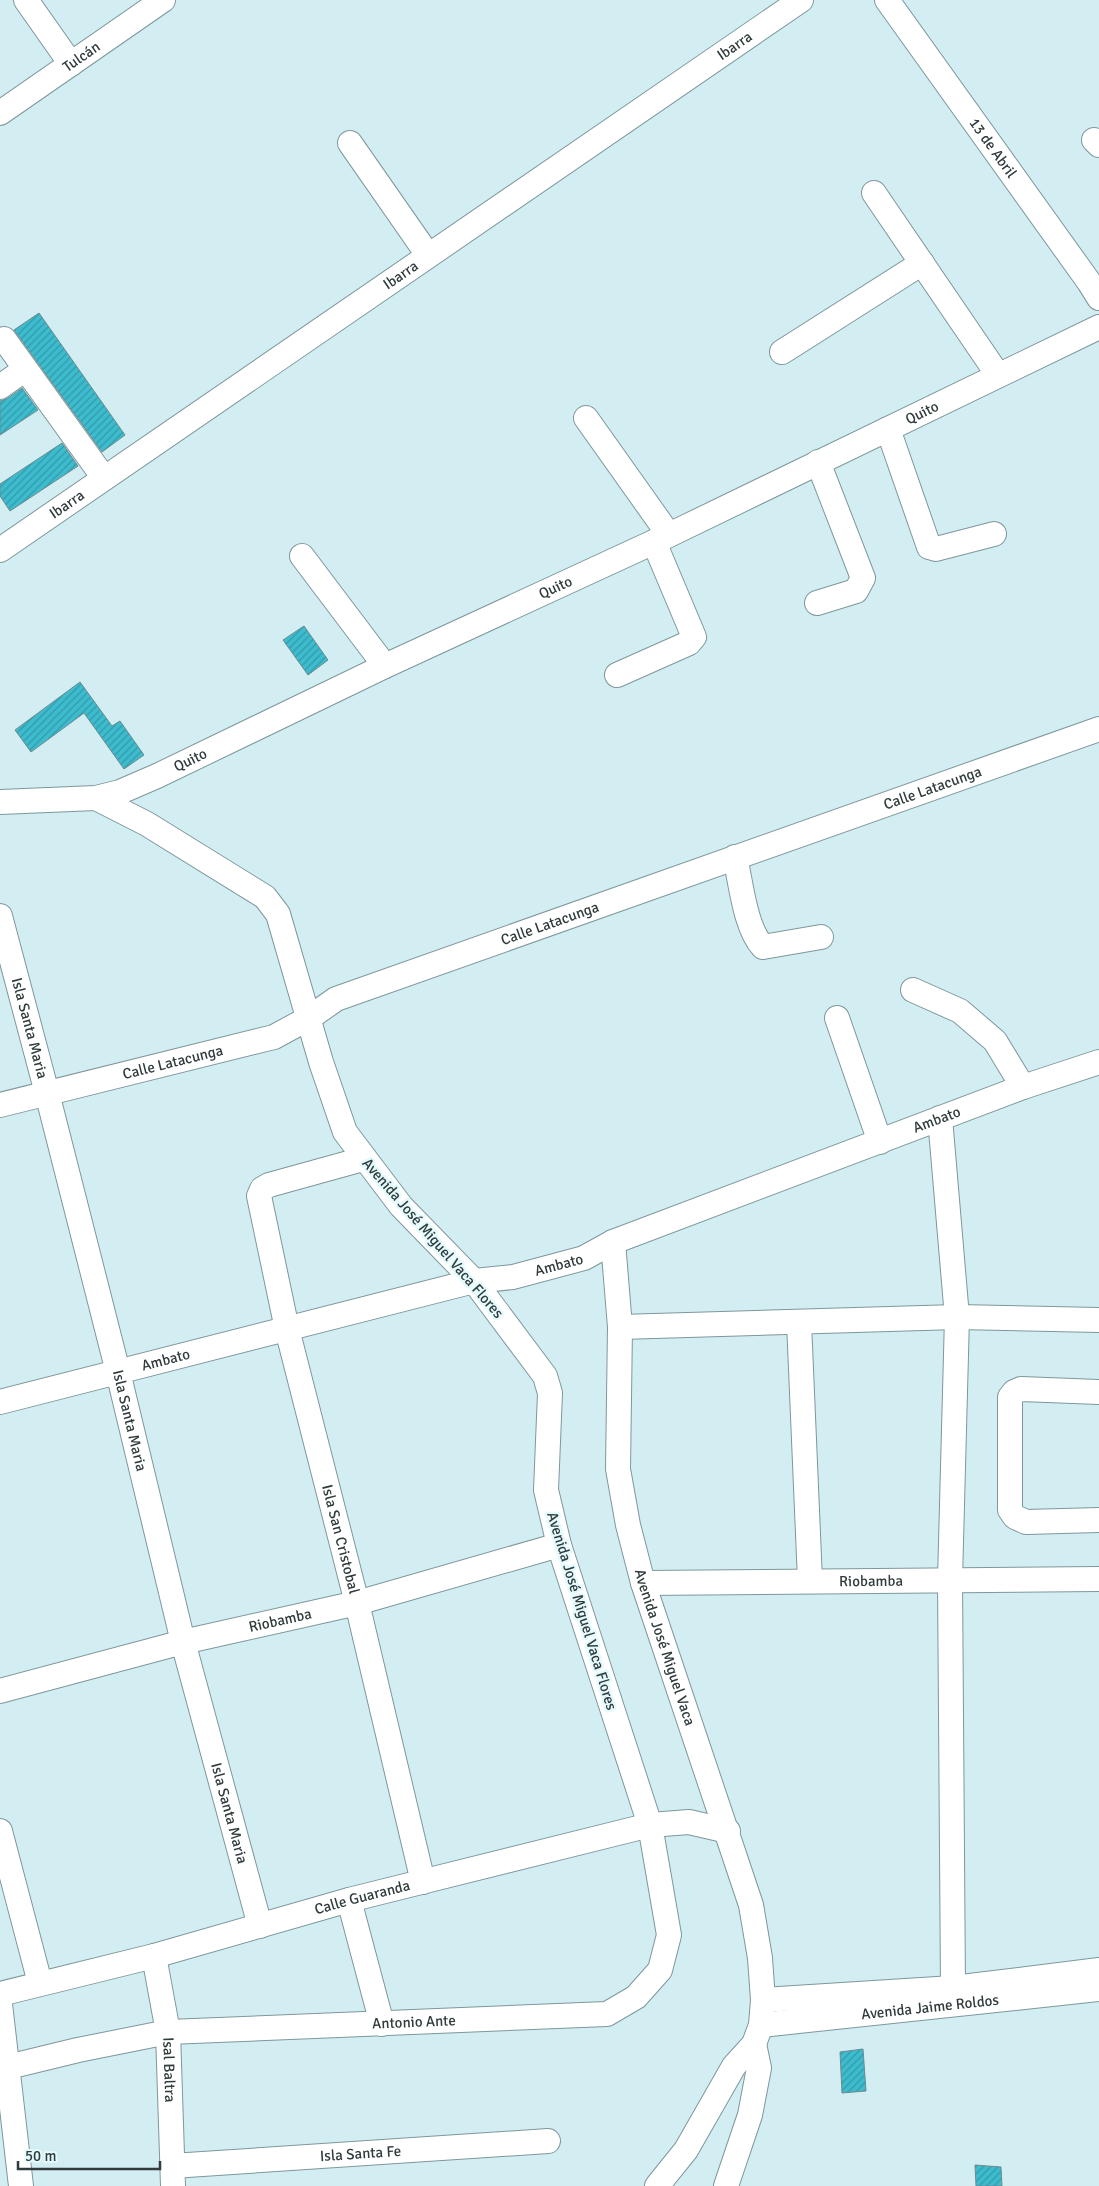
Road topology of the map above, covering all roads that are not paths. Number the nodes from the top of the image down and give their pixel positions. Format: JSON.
{"nodes":[{"id":1,"x":26,"y":0,"type":"edge"},
{"id":2,"x":163,"y":0,"type":"edge"},
{"id":3,"x":801,"y":0,"type":"edge"},
{"id":4,"x":887,"y":0,"type":"edge"},
{"id":5,"x":137,"y":7,"type":"edge"},
{"id":6,"x":71,"y":64,"type":"junction"},
{"id":7,"x":0,"y":113,"type":"edge"},
{"id":8,"x":350,"y":143,"type":"dead end"},
{"id":9,"x":874,"y":193,"type":"dead end"},
{"id":10,"x":428,"y":256,"type":"junction"},
{"id":11,"x":922,"y":263,"type":"junction"},
{"id":12,"x":1099,"y":298,"type":"edge"},
{"id":13,"x":1099,"y":327,"type":"edge"},
{"id":14,"x":4,"y":339,"type":"dead end"},
{"id":15,"x":782,"y":352,"type":"dead end"},
{"id":16,"x":24,"y":370,"type":"junction"},
{"id":17,"x":998,"y":375,"type":"junction"},
{"id":18,"x":0,"y":386,"type":"edge"},
{"id":19,"x":586,"y":418,"type":"dead end"},
{"id":20,"x":888,"y":429,"type":"junction"},
{"id":21,"x":818,"y":462,"type":"junction"},
{"id":22,"x":104,"y":478,"type":"junction"},
{"id":23,"x":994,"y":534,"type":"dead end"},
{"id":24,"x":661,"y":538,"type":"junction"},
{"id":25,"x":0,"y":550,"type":"edge"},
{"id":26,"x":302,"y":556,"type":"dead end"},
{"id":27,"x":817,"y":603,"type":"dead end"},
{"id":28,"x":385,"y":666,"type":"junction"},
{"id":29,"x":617,"y":675,"type":"dead end"},
{"id":30,"x":1099,"y":729,"type":"edge"},
{"id":31,"x":96,"y":798,"type":"junction"},
{"id":32,"x":0,"y":802,"type":"edge"},
{"id":33,"x":735,"y":857,"type":"junction"},
{"id":34,"x":0,"y":916,"type":"edge"},
{"id":35,"x":820,"y":937,"type":"dead end"},
{"id":36,"x":913,"y":990,"type":"dead end"},
{"id":37,"x":309,"y":1018,"type":"junction"},
{"id":38,"x":837,"y":1018,"type":"dead end"},
{"id":39,"x":1099,"y":1062,"type":"edge"},
{"id":40,"x":1023,"y":1087,"type":"junction"},
{"id":41,"x":48,"y":1093,"type":"junction"},
{"id":42,"x":0,"y":1105,"type":"edge"},
{"id":43,"x":940,"y":1118,"type":"junction"},
{"id":44,"x":880,"y":1142,"type":"junction"},
{"id":45,"x":363,"y":1158,"type":"junction"},
{"id":46,"x":613,"y":1242,"type":"junction"},
{"id":47,"x":474,"y":1281,"type":"junction"},
{"id":48,"x":957,"y":1317,"type":"junction"},
{"id":49,"x":1099,"y":1320,"type":"edge"},
{"id":50,"x":799,"y":1322,"type":"junction"},
{"id":51,"x":620,"y":1327,"type":"junction"},
{"id":52,"x":287,"y":1329,"type":"junction"},
{"id":53,"x":118,"y":1372,"type":"junction"},
{"id":54,"x":1099,"y":1392,"type":"edge"},
{"id":55,"x":0,"y":1402,"type":"edge"},
{"id":56,"x":1099,"y":1520,"type":"edge"},
{"id":57,"x":559,"y":1545,"type":"junction"},
{"id":58,"x":1099,"y":1578,"type":"edge"},
{"id":59,"x":950,"y":1580,"type":"junction"},
{"id":60,"x":810,"y":1582,"type":"junction"},
{"id":61,"x":643,"y":1583,"type":"junction"},
{"id":62,"x":357,"y":1603,"type":"junction"},
{"id":63,"x":183,"y":1642,"type":"junction"},
{"id":64,"x":0,"y":1691,"type":"edge"},
{"id":65,"x":650,"y":1825,"type":"junction"},
{"id":66,"x":0,"y":1831,"type":"edge"},
{"id":67,"x":728,"y":1831,"type":"junction"},
{"id":68,"x":423,"y":1882,"type":"junction"},
{"id":69,"x":349,"y":1900,"type":"junction"},
{"id":70,"x":260,"y":1926,"type":"junction"},
{"id":71,"x":154,"y":1956,"type":"junction"},
{"id":72,"x":1099,"y":1970,"type":"edge"},
{"id":73,"x":40,"y":1983,"type":"junction"},
{"id":74,"x":953,"y":1988,"type":"junction"},
{"id":75,"x":1099,"y":1989,"type":"edge"},
{"id":76,"x":0,"y":1994,"type":"edge"},
{"id":77,"x":764,"y":2000,"type":"junction"},
{"id":78,"x":0,"y":2004,"type":"edge"},
{"id":79,"x":382,"y":2024,"type":"junction"},
{"id":80,"x":168,"y":2032,"type":"junction"},
{"id":81,"x":757,"y":2034,"type":"junction"},
{"id":82,"x":6,"y":2081,"type":"edge"},
{"id":83,"x":548,"y":2142,"type":"dead end"},
{"id":84,"x":172,"y":2176,"type":"edge"},
{"id":85,"x":22,"y":2186,"type":"edge"},
{"id":86,"x":657,"y":2186,"type":"edge"},
{"id":87,"x":726,"y":2186,"type":"edge"}],
"edges":[{"from":1,"to":6,"type":"street"},
{"from":2,"to":5,"type":"street","name":"Tulcán"},
{"from":3,"to":10,"type":"street","name":"Ibarra"},
{"from":4,"to":12,"type":"street","name":"13 de Abril"},
{"from":5,"to":6,"type":"street","name":"Tulcán"},
{"from":6,"to":7,"type":"street","name":"Tulcán"},
{"from":8,"to":10,"type":"street"},
{"from":9,"to":11,"type":"street"},
{"from":10,"to":22,"type":"street","name":"Ibarra"},
{"from":11,"to":15,"type":"street"},
{"from":11,"to":17,"type":"street"},
{"from":13,"to":17,"type":"street","name":"Quito"},
{"from":14,"to":16,"type":"street"},
{"from":16,"to":18,"type":"street"},
{"from":16,"to":22,"type":"street"},
{"from":17,"to":20,"type":"street","name":"Quito"},
{"from":19,"to":24,"type":"street"},
{"from":20,"to":21,"type":"street","name":"Quito"},
{"from":20,"to":23,"type":"street"},
{"from":21,"to":24,"type":"street","name":"Quito"},
{"from":21,"to":27,"type":"street"},
{"from":22,"to":25,"type":"street","name":"Ibarra"},
{"from":24,"to":28,"type":"street","name":"Quito"},
{"from":24,"to":29,"type":"street"},
{"from":26,"to":28,"type":"street"},
{"from":28,"to":31,"type":"street","name":"Quito"},
{"from":30,"to":33,"type":"street","name":"Calle Latacunga"},
{"from":31,"to":32,"type":"street","name":"Quito"},
{"from":31,"to":37,"type":"street","name":"Avenida José Miguel Vaca Flores"},
{"from":33,"to":35,"type":"street"},
{"from":33,"to":37,"type":"street","name":"Calle Latacunga"},
{"from":34,"to":41,"type":"street","name":"Isla Santa Maria"},
{"from":36,"to":40,"type":"street"},
{"from":37,"to":41,"type":"street","name":"Calle Latacunga"},
{"from":37,"to":45,"type":"street","name":"Avenida José Miguel Vaca Flores"},
{"from":38,"to":44,"type":"street"},
{"from":39,"to":40,"type":"street","name":"Ambato"},
{"from":40,"to":43,"type":"street","name":"Ambato"},
{"from":41,"to":42,"type":"street","name":"Calle Latacunga"},
{"from":41,"to":53,"type":"street","name":"Isla Santa Maria"},
{"from":43,"to":44,"type":"street","name":"Ambato"},
{"from":43,"to":48,"type":"street"},
{"from":44,"to":46,"type":"street","name":"Ambato"},
{"from":45,"to":47,"type":"street","name":"Avenida José Miguel Vaca Flores"},
{"from":45,"to":52,"type":"street","name":"Isla San Cristobal"},
{"from":46,"to":47,"type":"street","name":"Ambato"},
{"from":46,"to":51,"type":"street","name":"Avenida José Miguel Vaca"},
{"from":47,"to":52,"type":"street","name":"Ambato"},
{"from":47,"to":57,"type":"street","name":"Avenida José Miguel Vaca Flores"},
{"from":48,"to":49,"type":"street"},
{"from":48,"to":50,"type":"street"},
{"from":48,"to":59,"type":"street"},
{"from":50,"to":51,"type":"street"},
{"from":50,"to":60,"type":"street"},
{"from":51,"to":61,"type":"street","name":"Avenida José Miguel Vaca"},
{"from":52,"to":53,"type":"street","name":"Ambato"},
{"from":52,"to":62,"type":"street","name":"Isla San Cristobal"},
{"from":53,"to":55,"type":"street","name":"Ambato"},
{"from":53,"to":63,"type":"street","name":"Isla Santa Maria"},
{"from":54,"to":56,"type":"street"},
{"from":57,"to":62,"type":"street","name":"Riobamba"},
{"from":57,"to":65,"type":"street","name":"Avenida José Miguel Vaca Flores"},
{"from":58,"to":59,"type":"street","name":"Riobamba"},
{"from":59,"to":60,"type":"street","name":"Riobamba"},
{"from":59,"to":74,"type":"street"},
{"from":60,"to":61,"type":"street","name":"Riobamba"},
{"from":61,"to":67,"type":"street","name":"Avenida José Miguel Vaca"},
{"from":62,"to":63,"type":"street","name":"Riobamba"},
{"from":62,"to":68,"type":"street","name":"Isla San Cristobal"},
{"from":63,"to":64,"type":"street","name":"Riobamba"},
{"from":63,"to":70,"type":"street","name":"Isla Santa Maria"},
{"from":65,"to":67,"type":"street","name":"Calle Guaranda"},
{"from":65,"to":68,"type":"street","name":"Calle Guaranda"},
{"from":65,"to":79,"type":"street","name":"Antonio Ante"},
{"from":66,"to":73,"type":"street"},
{"from":67,"to":77,"type":"street","name":"Avenida José Miguel Vaca"},
{"from":68,"to":69,"type":"street","name":"Calle Guaranda"},
{"from":69,"to":70,"type":"street","name":"Calle Guaranda"},
{"from":69,"to":79,"type":"street"},
{"from":70,"to":71,"type":"street","name":"Calle Guaranda"},
{"from":71,"to":73,"type":"street","name":"Calle Guaranda"},
{"from":71,"to":80,"type":"street","name":"Isal Baltra"},
{"from":72,"to":74,"type":"street","name":"Avenida Jaime Roldos"},
{"from":73,"to":76,"type":"street","name":"Calle Guaranda"},
{"from":74,"to":77,"type":"street","name":"Avenida Jaime Roldos"},
{"from":75,"to":81,"type":"street","name":"Avenida Jaime Roldos"},
{"from":77,"to":81,"type":"street","name":"Avenida José Miguel Vaca"},
{"from":78,"to":82,"type":"street"},
{"from":79,"to":80,"type":"street","name":"Antonio Ante"},
{"from":80,"to":82,"type":"street","name":"Antonio Ante"},
{"from":80,"to":84,"type":"street","name":"Isal Baltra"},
{"from":81,"to":86,"type":"street"},
{"from":81,"to":87,"type":"street","name":"Avenida José Miguel Vaca"},
{"from":82,"to":85,"type":"street"},
{"from":83,"to":84,"type":"street","name":"Isla Santa Fe"}]}
